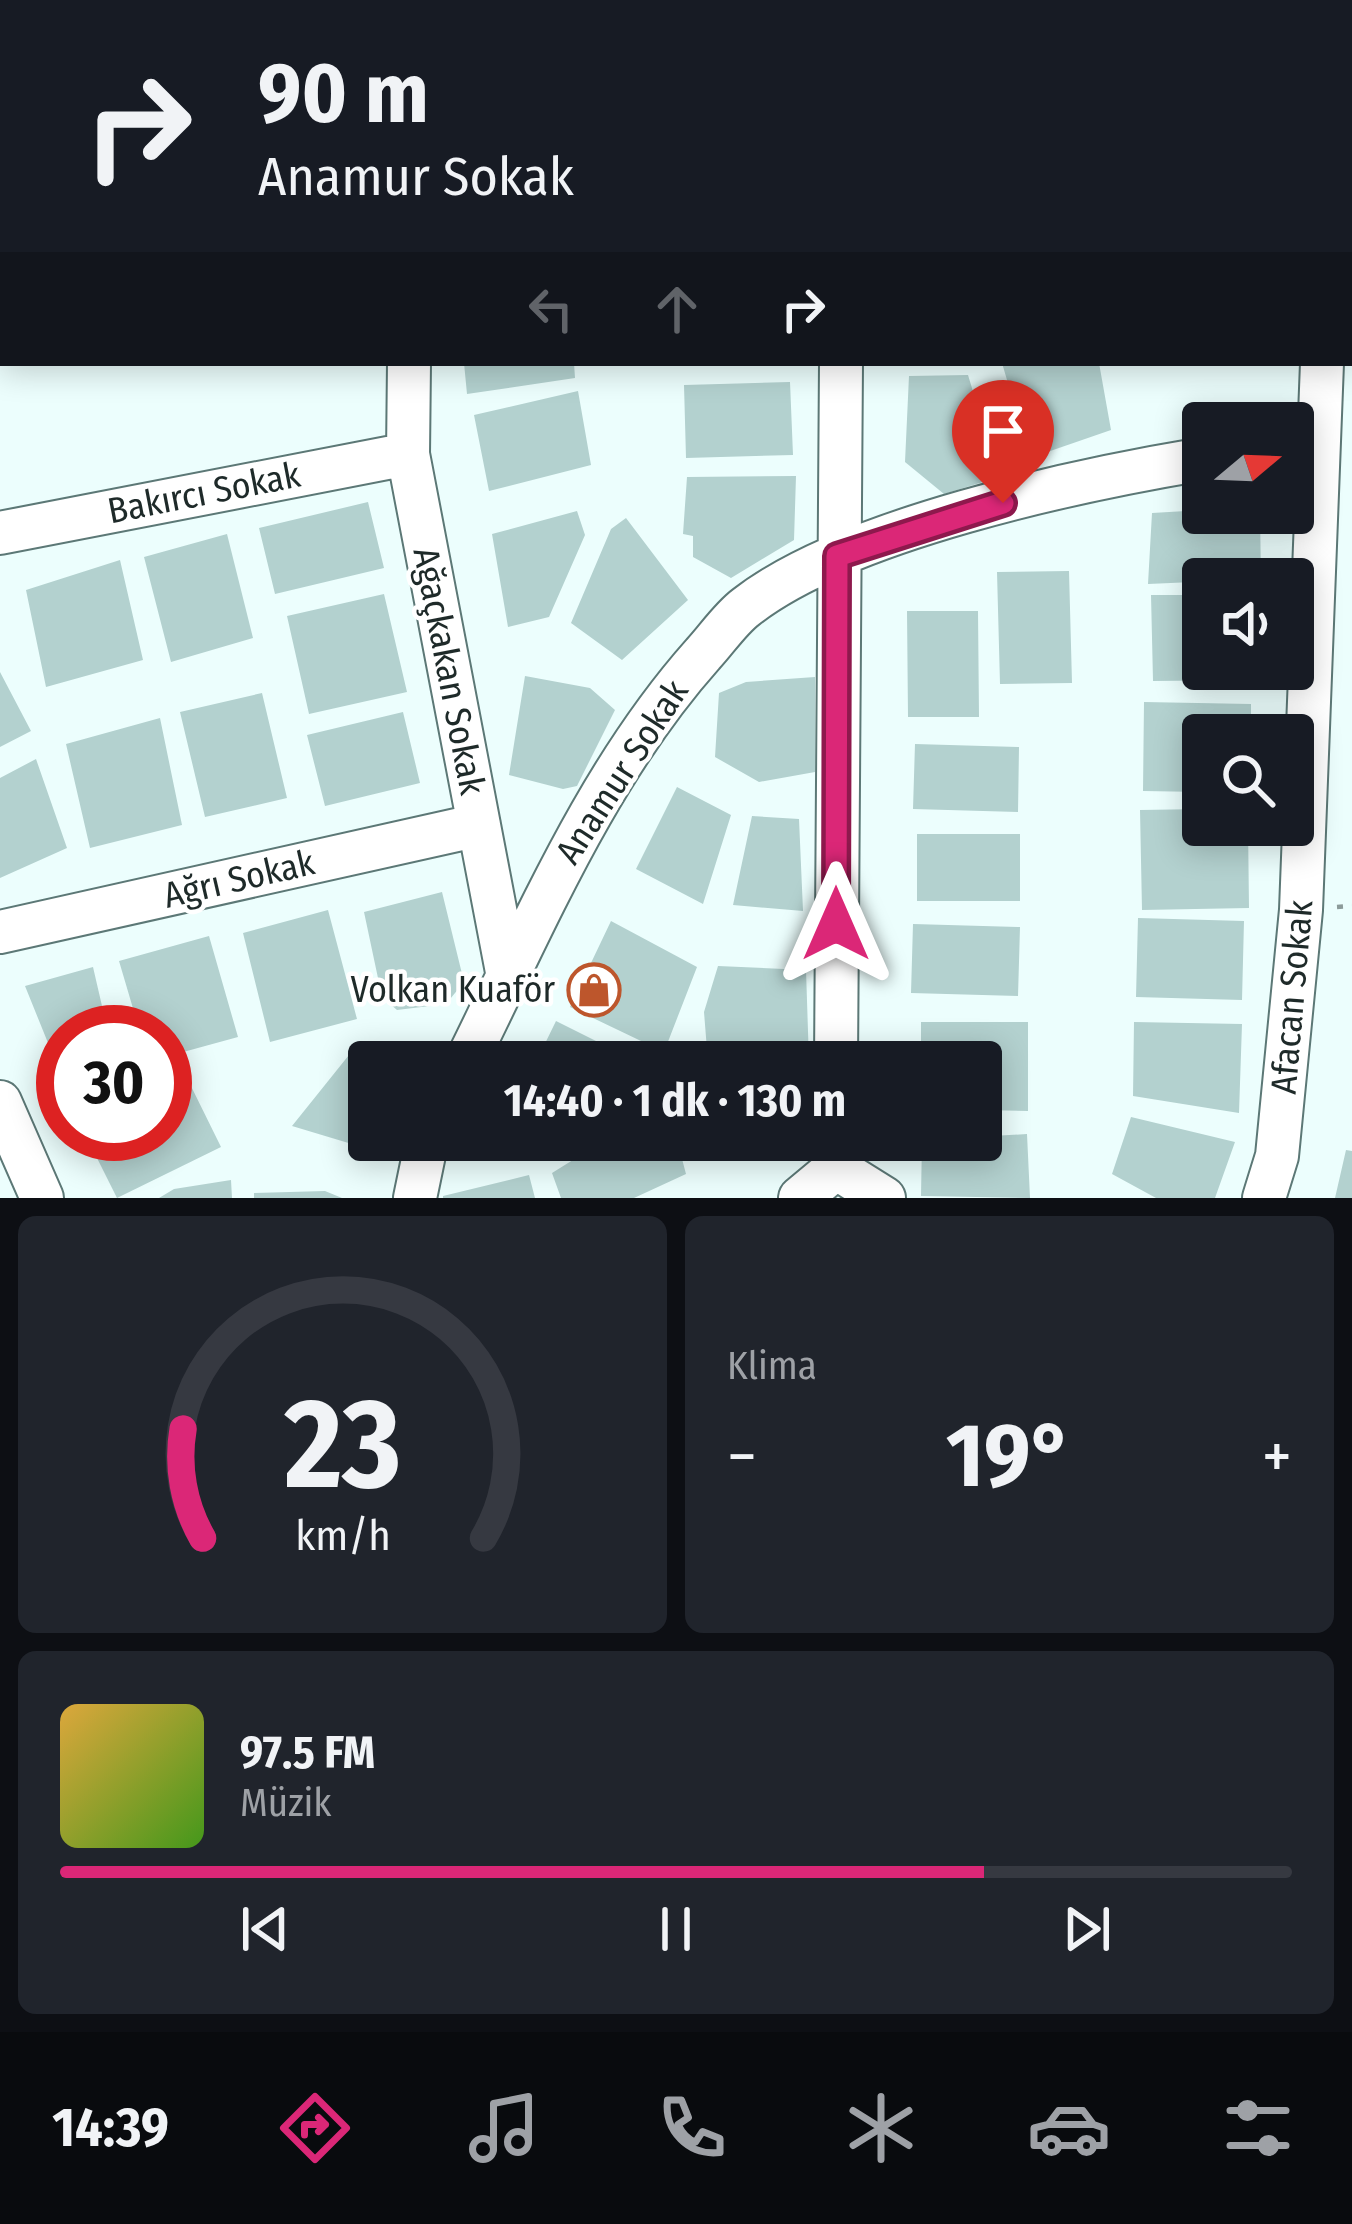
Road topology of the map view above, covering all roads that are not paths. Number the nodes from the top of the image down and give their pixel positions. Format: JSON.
{"nodes":[{"id":1,"x":409,"y":366,"type":"edge"},
{"id":2,"x":841,"y":366,"type":"edge"},
{"id":3,"x":1321,"y":366,"type":"edge"},
{"id":4,"x":1314,"y":403,"type":"edge"},
{"id":5,"x":408,"y":454,"type":"junction"},
{"id":6,"x":1182,"y":463,"type":"edge"},
{"id":7,"x":0,"y":532,"type":"edge"},
{"id":8,"x":1305,"y":534,"type":"edge"},
{"id":9,"x":837,"y":556,"type":"junction"},
{"id":10,"x":479,"y":825,"type":"junction"},
{"id":11,"x":0,"y":932,"type":"edge"},
{"id":12,"x":508,"y":977,"type":"junction"},
{"id":13,"x":476,"y":1041,"type":"edge"},
{"id":14,"x":836,"y":1041,"type":"edge"},
{"id":15,"x":0,"y":1102,"type":"edge"},
{"id":16,"x":423,"y":1161,"type":"edge"},
{"id":17,"x":830,"y":1161,"type":"edge"},
{"id":18,"x":844,"y":1161,"type":"edge"},
{"id":19,"x":42,"y":1198,"type":"edge"},
{"id":20,"x":415,"y":1198,"type":"edge"},
{"id":21,"x":800,"y":1198,"type":"edge"},
{"id":22,"x":884,"y":1198,"type":"edge"},
{"id":23,"x":1264,"y":1198,"type":"edge"}],
"edges":[{"from":1,"to":5,"type":"street","name":"Ağaçkakan Sokak"},
{"from":2,"to":9,"type":"street"},
{"from":3,"to":4,"type":"street","name":"Afacan Sokak"},
{"from":5,"to":7,"type":"street","name":"Bakırcı Sokak"},
{"from":5,"to":10,"type":"street","name":"Ağaçkakan Sokak"},
{"from":6,"to":9,"type":"street","name":"Anamur Sokak"},
{"from":8,"to":23,"type":"street","name":"Afacan Sokak"},
{"from":9,"to":12,"type":"street","name":"Anamur Sokak"},
{"from":9,"to":14,"type":"street"},
{"from":10,"to":11,"type":"street","name":"Ağrı Sokak"},
{"from":10,"to":12,"type":"street","name":"Ağaçkakan Sokak"},
{"from":12,"to":13,"type":"street","name":"Anamur Sokak"},
{"from":15,"to":19,"type":"street"},
{"from":16,"to":20,"type":"street"},
{"from":17,"to":21,"type":"street"},
{"from":18,"to":22,"type":"street"}]}
